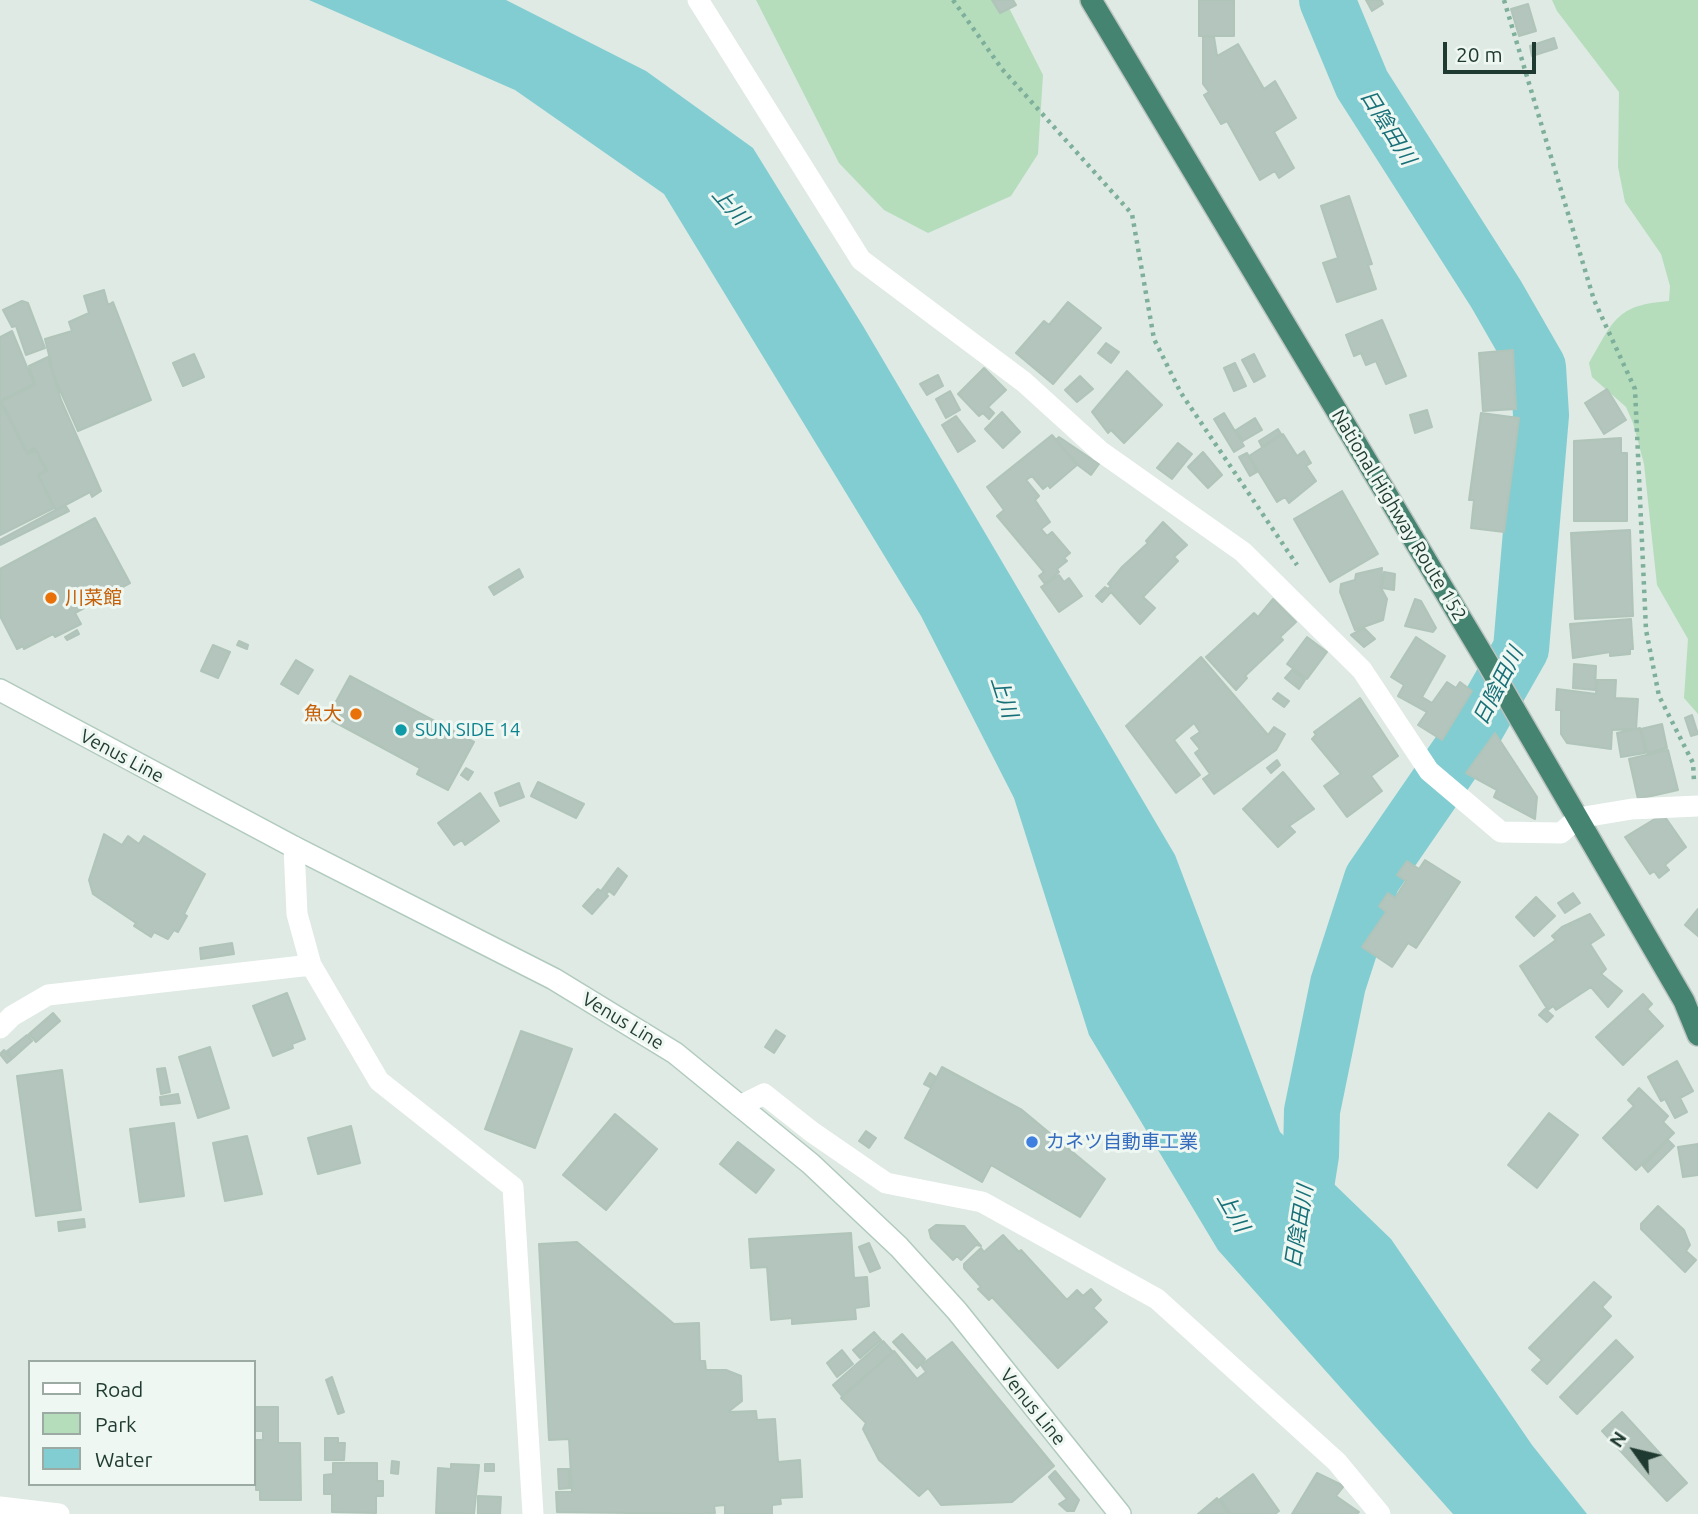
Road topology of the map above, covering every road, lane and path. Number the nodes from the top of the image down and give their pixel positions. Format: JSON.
{"nodes":[{"id":1,"x":698,"y":0,"type":"edge"},
{"id":2,"x":953,"y":0,"type":"edge"},
{"id":3,"x":1091,"y":0,"type":"edge"},
{"id":4,"x":1504,"y":0,"type":"edge"},
{"id":5,"x":1304,"y":575,"type":"dead end"},
{"id":6,"x":0,"y":690,"type":"edge"},
{"id":7,"x":1696,"y":806,"type":"edge"},
{"id":8,"x":1578,"y":818,"type":"junction"},
{"id":9,"x":294,"y":847,"type":"junction"},
{"id":10,"x":311,"y":965,"type":"junction"},
{"id":11,"x":0,"y":1028,"type":"edge"},
{"id":12,"x":1698,"y":1035,"type":"edge"},
{"id":13,"x":740,"y":1105,"type":"junction"},
{"id":14,"x":0,"y":1507,"type":"edge"},
{"id":15,"x":59,"y":1514,"type":"edge"},
{"id":16,"x":533,"y":1514,"type":"edge"},
{"id":17,"x":1120,"y":1514,"type":"edge"},
{"id":18,"x":1380,"y":1514,"type":"edge"}],
"edges":[{"from":1,"to":8,"type":"street"},
{"from":2,"to":5,"type":"path"},
{"from":3,"to":8,"type":"highway","name":"National Highway Route 152"},
{"from":4,"to":7,"type":"path"},
{"from":6,"to":9,"type":"street","name":"Venus Line"},
{"from":7,"to":8,"type":"street"},
{"from":8,"to":12,"type":"highway","name":"National Highway Route 152"},
{"from":9,"to":10,"type":"street"},
{"from":9,"to":13,"type":"street","name":"Venus Line"},
{"from":10,"to":11,"type":"street"},
{"from":10,"to":16,"type":"street"},
{"from":13,"to":17,"type":"street","name":"Venus Line"},
{"from":13,"to":18,"type":"street"},
{"from":14,"to":15,"type":"street"}]}
